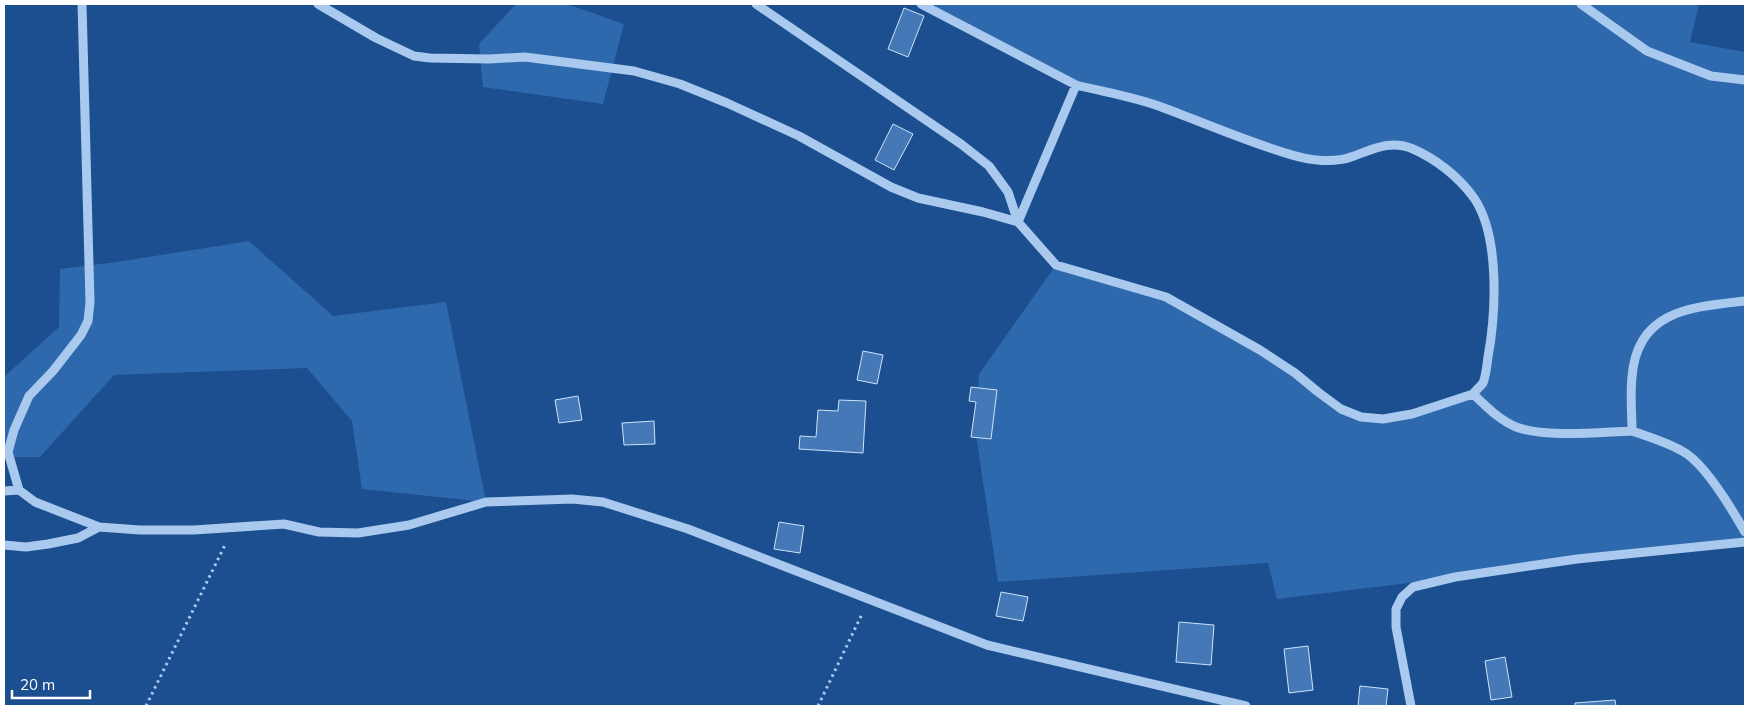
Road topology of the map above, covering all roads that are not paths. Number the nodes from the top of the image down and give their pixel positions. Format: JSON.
{"nodes":[{"id":1,"x":82,"y":4,"type":"edge"},
{"id":2,"x":318,"y":4,"type":"edge"},
{"id":3,"x":756,"y":4,"type":"edge"},
{"id":4,"x":921,"y":4,"type":"edge"},
{"id":5,"x":1581,"y":4,"type":"edge"},
{"id":6,"x":1745,"y":80,"type":"edge"},
{"id":7,"x":1076,"y":85,"type":"junction"},
{"id":8,"x":1018,"y":222,"type":"junction"},
{"id":9,"x":1745,"y":301,"type":"edge"},
{"id":10,"x":1473,"y":394,"type":"junction"},
{"id":11,"x":1632,"y":431,"type":"junction"},
{"id":12,"x":19,"y":490,"type":"junction"},
{"id":13,"x":4,"y":491,"type":"edge"},
{"id":14,"x":99,"y":527,"type":"junction"},
{"id":15,"x":1745,"y":532,"type":"edge"},
{"id":16,"x":1745,"y":542,"type":"edge"},
{"id":17,"x":4,"y":545,"type":"edge"},
{"id":18,"x":1246,"y":706,"type":"edge"},
{"id":19,"x":1411,"y":706,"type":"edge"}],
"edges":[{"from":1,"to":12,"type":"street"},
{"from":2,"to":8,"type":"street"},
{"from":3,"to":8,"type":"street"},
{"from":4,"to":7,"type":"street"},
{"from":5,"to":6,"type":"street"},
{"from":7,"to":8,"type":"street"},
{"from":7,"to":10,"type":"street"},
{"from":8,"to":10,"type":"street"},
{"from":9,"to":11,"type":"street"},
{"from":10,"to":11,"type":"street"},
{"from":11,"to":15,"type":"street"},
{"from":12,"to":13,"type":"street"},
{"from":12,"to":14,"type":"street"},
{"from":14,"to":17,"type":"street"},
{"from":14,"to":18,"type":"street"},
{"from":16,"to":19,"type":"street"}]}
